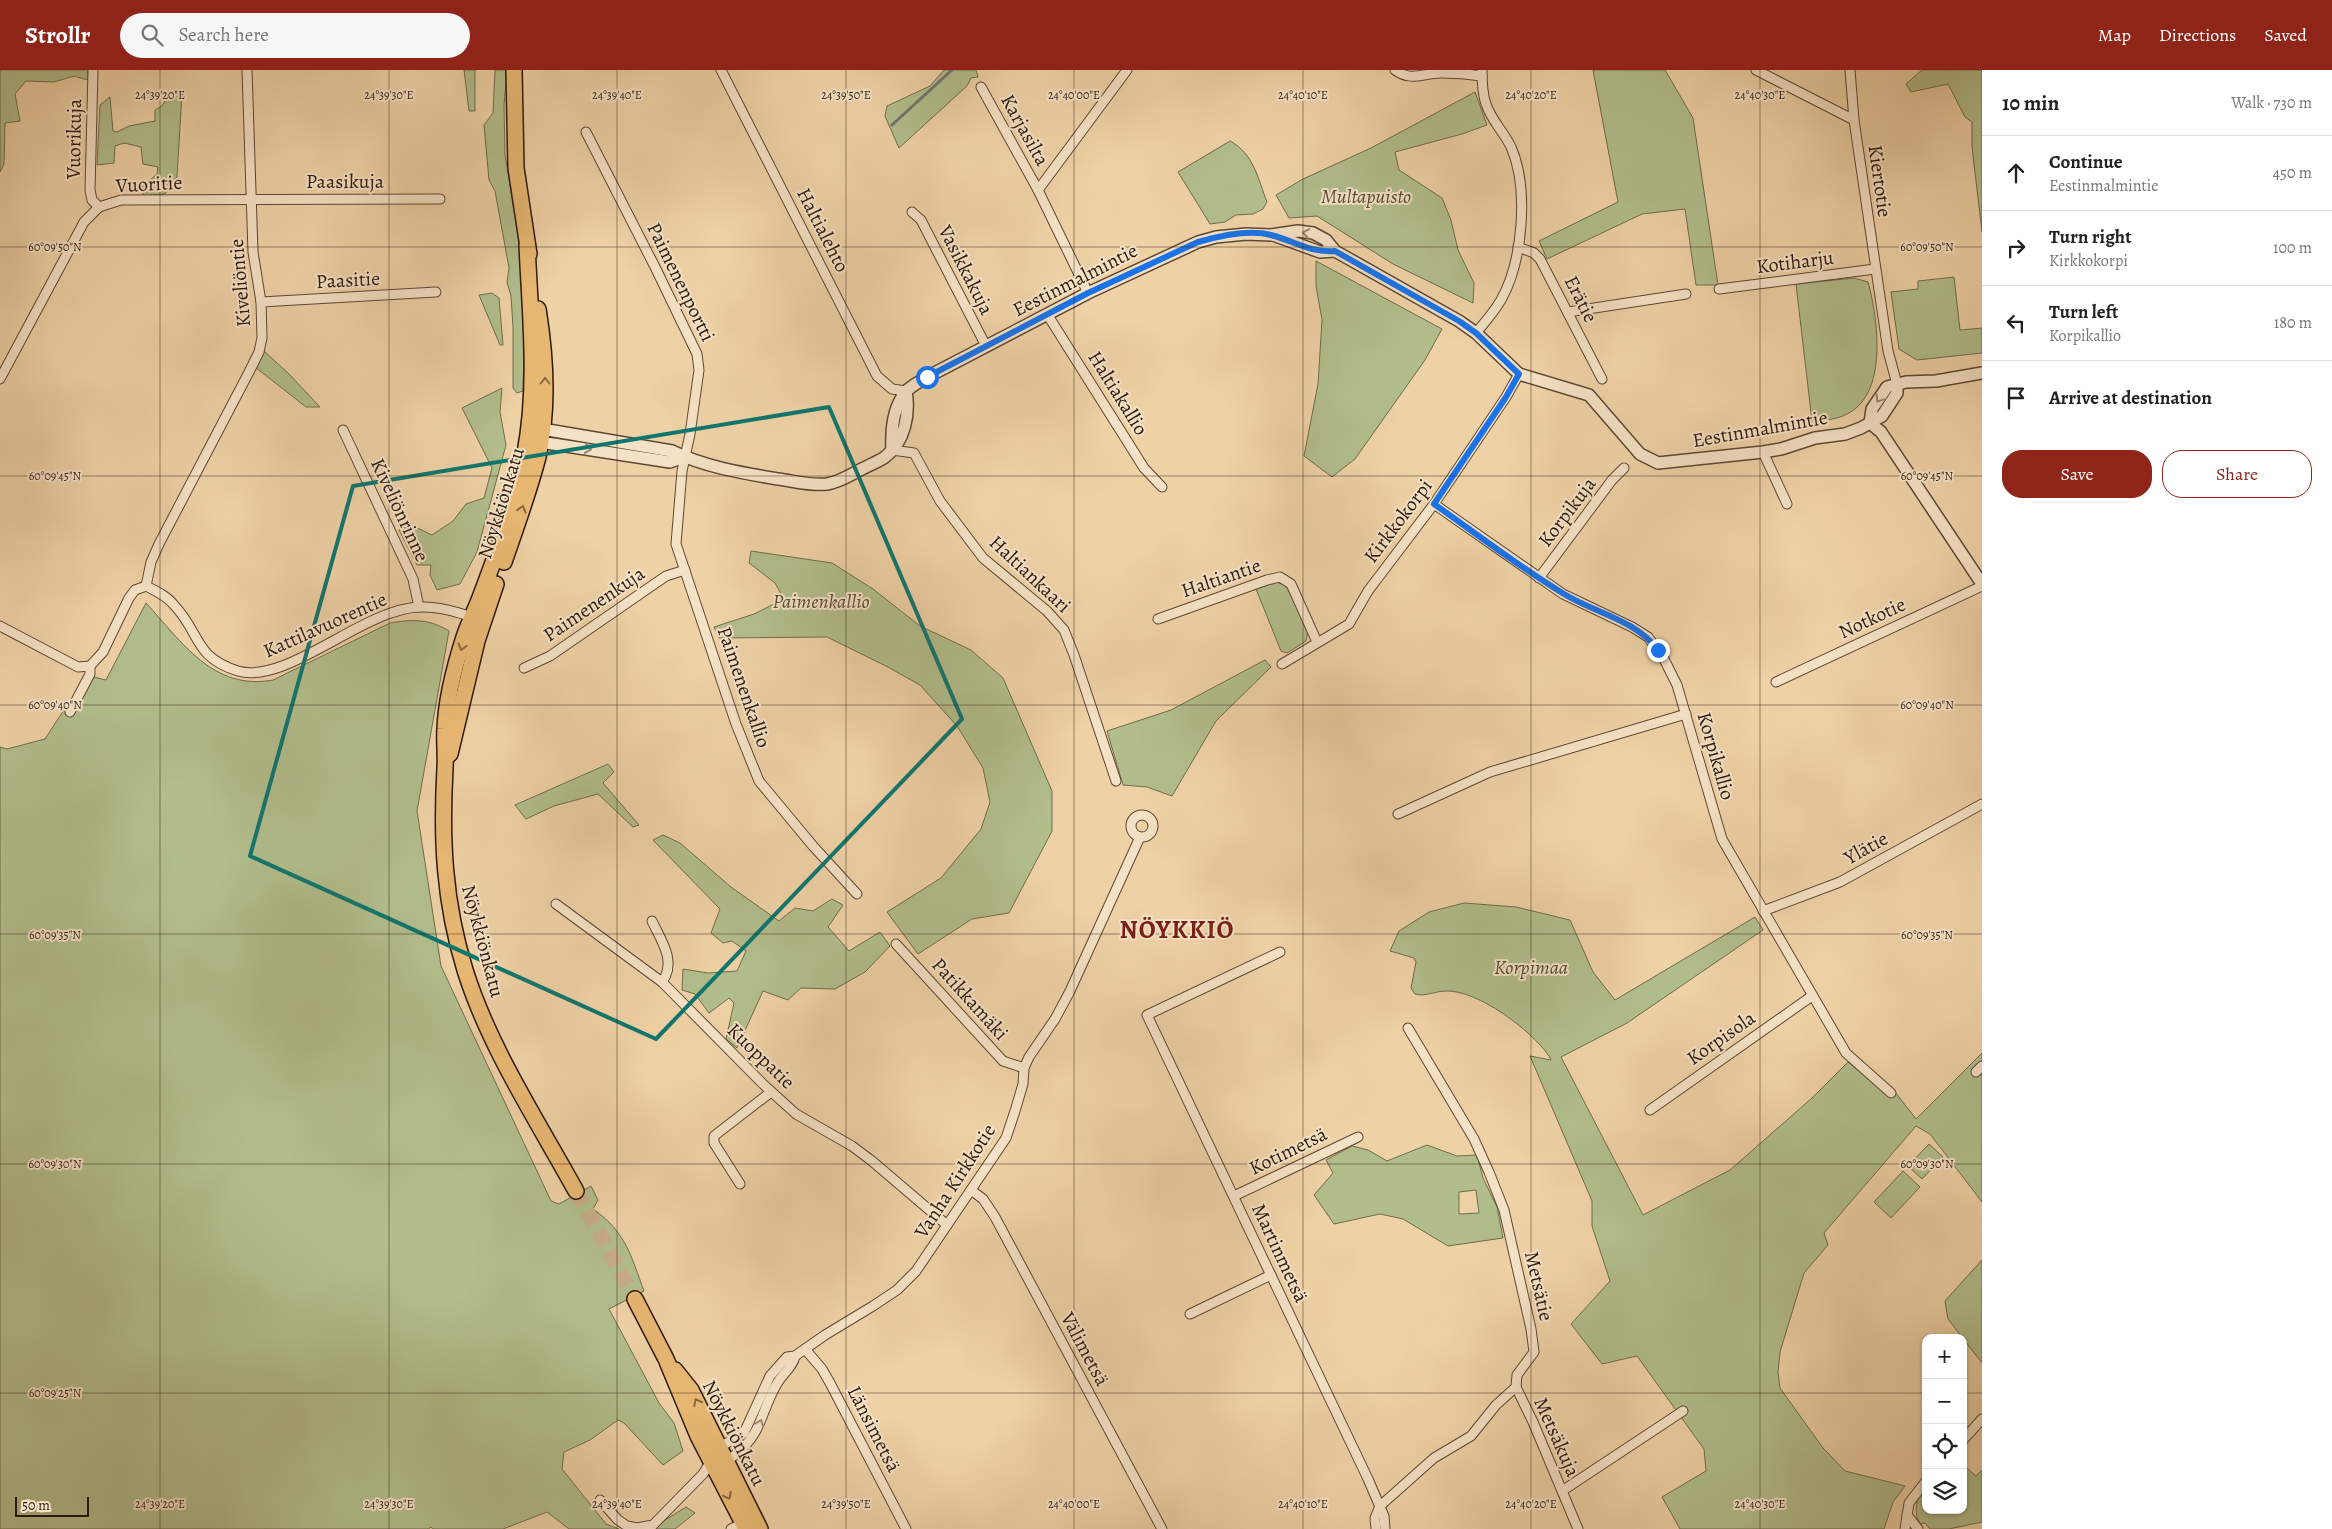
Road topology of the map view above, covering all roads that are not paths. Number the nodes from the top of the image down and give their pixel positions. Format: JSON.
{"nodes":[{"id":1,"x":93,"y":70,"type":"edge"},
{"id":2,"x":247,"y":70,"type":"edge"},
{"id":3,"x":514,"y":70,"type":"edge"},
{"id":4,"x":721,"y":70,"type":"edge"},
{"id":5,"x":1127,"y":70,"type":"edge"},
{"id":6,"x":1395,"y":70,"type":"edge"},
{"id":7,"x":1756,"y":70,"type":"edge"},
{"id":8,"x":1850,"y":70,"type":"edge"},
{"id":9,"x":1482,"y":73,"type":"edge"},
{"id":10,"x":982,"y":88,"type":"dead end"},
{"id":11,"x":1854,"y":120,"type":"junction"},
{"id":12,"x":586,"y":132,"type":"dead end"},
{"id":13,"x":1038,"y":190,"type":"junction"},
{"id":14,"x":251,"y":199,"type":"junction"},
{"id":15,"x":440,"y":199,"type":"dead end"},
{"id":16,"x":99,"y":207,"type":"junction"},
{"id":17,"x":912,"y":212,"type":"dead end"},
{"id":18,"x":1518,"y":247,"type":"junction"},
{"id":19,"x":1875,"y":269,"type":"junction"},
{"id":20,"x":1719,"y":289,"type":"dead end"},
{"id":21,"x":436,"y":292,"type":"dead end"},
{"id":22,"x":1088,"y":293,"type":"junction"},
{"id":23,"x":1686,"y":294,"type":"dead end"},
{"id":24,"x":261,"y":302,"type":"junction"},
{"id":25,"x":1568,"y":312,"type":"junction"},
{"id":26,"x":1047,"y":314,"type":"junction"},
{"id":27,"x":1476,"y":333,"type":"junction"},
{"id":28,"x":986,"y":346,"type":"junction"},
{"id":29,"x":1982,"y":373,"type":"edge"},
{"id":30,"x":1519,"y":374,"type":"junction"},
{"id":31,"x":0,"y":379,"type":"edge"},
{"id":32,"x":1602,"y":380,"type":"dead end"},
{"id":33,"x":1897,"y":384,"type":"junction"},
{"id":34,"x":906,"y":392,"type":"junction"},
{"id":35,"x":1870,"y":423,"type":"junction"},
{"id":36,"x":343,"y":430,"type":"dead end"},
{"id":37,"x":537,"y":435,"type":"junction"},
{"id":38,"x":892,"y":450,"type":"junction"},
{"id":39,"x":1763,"y":452,"type":"junction"},
{"id":40,"x":684,"y":457,"type":"junction"},
{"id":41,"x":1624,"y":468,"type":"dead end"},
{"id":42,"x":1162,"y":487,"type":"dead end"},
{"id":43,"x":1434,"y":504,"type":"junction"},
{"id":44,"x":1787,"y":504,"type":"dead end"},
{"id":45,"x":685,"y":570,"type":"junction"},
{"id":46,"x":1539,"y":578,"type":"junction"},
{"id":47,"x":1982,"y":585,"type":"edge"},
{"id":48,"x":146,"y":586,"type":"junction"},
{"id":49,"x":418,"y":607,"type":"junction"},
{"id":50,"x":478,"y":619,"type":"junction"},
{"id":51,"x":1158,"y":619,"type":"dead end"},
{"id":52,"x":0,"y":626,"type":"edge"},
{"id":53,"x":1317,"y":642,"type":"junction"},
{"id":54,"x":1282,"y":664,"type":"dead end"},
{"id":55,"x":90,"y":666,"type":"junction"},
{"id":56,"x":524,"y":668,"type":"dead end"},
{"id":57,"x":1776,"y":682,"type":"dead end"},
{"id":58,"x":70,"y":712,"type":"dead end"},
{"id":59,"x":1686,"y":714,"type":"junction"},
{"id":60,"x":1116,"y":781,"type":"dead end"},
{"id":61,"x":1982,"y":804,"type":"edge"},
{"id":62,"x":1398,"y":814,"type":"dead end"},
{"id":63,"x":1140,"y":837,"type":"dead end"},
{"id":64,"x":857,"y":894,"type":"dead end"},
{"id":65,"x":556,"y":904,"type":"dead end"},
{"id":66,"x":1763,"y":911,"type":"junction"},
{"id":67,"x":652,"y":921,"type":"dead end"},
{"id":68,"x":896,"y":944,"type":"dead end"},
{"id":69,"x":1280,"y":952,"type":"dead end"},
{"id":70,"x":662,"y":982,"type":"junction"},
{"id":71,"x":1812,"y":996,"type":"junction"},
{"id":72,"x":1408,"y":1028,"type":"dead end"},
{"id":73,"x":1024,"y":1068,"type":"junction"},
{"id":74,"x":771,"y":1092,"type":"junction"},
{"id":75,"x":1891,"y":1093,"type":"dead end"},
{"id":76,"x":1650,"y":1110,"type":"dead end"},
{"id":77,"x":1358,"y":1137,"type":"dead end"},
{"id":78,"x":740,"y":1184,"type":"dead end"},
{"id":79,"x":971,"y":1190,"type":"junction"},
{"id":80,"x":576,"y":1191,"type":"tunnel mouth"},
{"id":81,"x":1234,"y":1196,"type":"junction"},
{"id":82,"x":947,"y":1225,"type":"junction"},
{"id":83,"x":1272,"y":1275,"type":"junction"},
{"id":84,"x":635,"y":1299,"type":"tunnel mouth"},
{"id":85,"x":1190,"y":1314,"type":"dead end"},
{"id":86,"x":805,"y":1350,"type":"junction"},
{"id":87,"x":795,"y":1356,"type":"junction"},
{"id":88,"x":1516,"y":1387,"type":"junction"},
{"id":89,"x":1683,"y":1411,"type":"dead end"},
{"id":90,"x":1982,"y":1419,"type":"edge"},
{"id":91,"x":1967,"y":1436,"type":"edge"},
{"id":92,"x":720,"y":1457,"type":"junction"},
{"id":93,"x":1922,"y":1486,"type":"edge"},
{"id":94,"x":1562,"y":1491,"type":"junction"},
{"id":95,"x":600,"y":1500,"type":"dead end"},
{"id":96,"x":1380,"y":1506,"type":"junction"},
{"id":97,"x":1907,"y":1515,"type":"junction"},
{"id":98,"x":747,"y":1526,"type":"edge"},
{"id":99,"x":906,"y":1529,"type":"edge"},
{"id":100,"x":1162,"y":1529,"type":"edge"},
{"id":101,"x":1376,"y":1529,"type":"edge"},
{"id":102,"x":1386,"y":1529,"type":"edge"},
{"id":103,"x":1578,"y":1529,"type":"edge"},
{"id":104,"x":1905,"y":1529,"type":"edge"},
{"id":105,"x":1918,"y":1529,"type":"edge"}],
"edges":[{"from":1,"to":16,"type":"street","name":"Vuorikuja"},
{"from":2,"to":14,"type":"street","name":"Kiveliöntie"},
{"from":3,"to":37,"type":"main road","name":"Nöykkiönkatu"},
{"from":4,"to":34,"type":"street","name":"Haltialehto"},
{"from":5,"to":13,"type":"street"},
{"from":6,"to":9,"type":"street"},
{"from":7,"to":11,"type":"street","name":"Kiertotie"},
{"from":8,"to":11,"type":"street"},
{"from":9,"to":18,"type":"street"},
{"from":10,"to":13,"type":"street","name":"Karjasilta"},
{"from":11,"to":19,"type":"street","name":"Kiertotie"},
{"from":12,"to":40,"type":"street","name":"Paimenenportti"},
{"from":13,"to":22,"type":"street","name":"Karjasilta"},
{"from":14,"to":15,"type":"street","name":"Paasikuja"},
{"from":14,"to":16,"type":"street","name":"Vuoritie"},
{"from":14,"to":24,"type":"street","name":"Kiveliöntie"},
{"from":16,"to":31,"type":"street","name":"Vuoritie"},
{"from":17,"to":28,"type":"street","name":"Vasikkakuja"},
{"from":18,"to":25,"type":"street","name":"Erätie"},
{"from":18,"to":27,"type":"street"},
{"from":19,"to":20,"type":"street","name":"Kotiharju"},
{"from":19,"to":33,"type":"street","name":"Kiertotie"},
{"from":21,"to":24,"type":"street","name":"Paasitie"},
{"from":22,"to":26,"type":"street","name":"Eestinmalmintie"},
{"from":22,"to":27,"type":"street","name":"Eestinmalmintie"},
{"from":23,"to":25,"type":"street"},
{"from":24,"to":48,"type":"street","name":"Kiveliöntie"},
{"from":25,"to":32,"type":"street","name":"Erätie"},
{"from":26,"to":28,"type":"street","name":"Eestinmalmintie"},
{"from":26,"to":42,"type":"street","name":"Haltiakallio"},
{"from":27,"to":30,"type":"street","name":"Eestinmalmintie"},
{"from":28,"to":34,"type":"street","name":"Eestinmalmintie"},
{"from":29,"to":33,"type":"street"},
{"from":30,"to":39,"type":"street","name":"Eestinmalmintie"},
{"from":30,"to":43,"type":"street","name":"Kirkkokorpi"},
{"from":33,"to":35,"type":"street","name":"Eestinmalmintie"},
{"from":34,"to":38,"type":"street"},
{"from":35,"to":39,"type":"street","name":"Eestinmalmintie"},
{"from":35,"to":47,"type":"street"},
{"from":36,"to":49,"type":"street","name":"Kiveliönrinne"},
{"from":37,"to":40,"type":"street"},
{"from":37,"to":50,"type":"main road","name":"Nöykkiönkatu"},
{"from":38,"to":40,"type":"street"},
{"from":38,"to":60,"type":"street","name":"Haltiankaari"},
{"from":39,"to":44,"type":"street"},
{"from":40,"to":45,"type":"street","name":"Paimenenkallio"},
{"from":41,"to":46,"type":"street","name":"Korpikuja"},
{"from":43,"to":46,"type":"street","name":"Korpikallio"},
{"from":43,"to":53,"type":"street","name":"Kirkkokorpi"},
{"from":45,"to":56,"type":"street","name":"Paimenenkuja"},
{"from":45,"to":64,"type":"street","name":"Paimenenkallio"},
{"from":46,"to":59,"type":"street","name":"Korpikallio"},
{"from":47,"to":57,"type":"street","name":"Notkotie"},
{"from":48,"to":49,"type":"street","name":"Kattilavuorentie"},
{"from":48,"to":55,"type":"street"},
{"from":49,"to":50,"type":"street","name":"Kattilavuorentie"},
{"from":50,"to":80,"type":"main road","name":"Nöykkiönkatu"},
{"from":51,"to":53,"type":"street","name":"Haltiantie"},
{"from":52,"to":55,"type":"street"},
{"from":53,"to":54,"type":"street","name":"Kirkkokorpi"},
{"from":55,"to":58,"type":"street"},
{"from":59,"to":62,"type":"street"},
{"from":59,"to":66,"type":"street","name":"Korpikallio"},
{"from":61,"to":66,"type":"street","name":"Ylätie"},
{"from":63,"to":73,"type":"street","name":"Vanha Kirkkotie"},
{"from":65,"to":70,"type":"street","name":"Kuoppatie"},
{"from":66,"to":71,"type":"street","name":"Korpikallio"},
{"from":67,"to":70,"type":"street"},
{"from":68,"to":73,"type":"street","name":"Patikkamäki"},
{"from":69,"to":81,"type":"street","name":"Martinmetsä"},
{"from":70,"to":74,"type":"street","name":"Kuoppatie"},
{"from":71,"to":75,"type":"street","name":"Korpikallio"},
{"from":71,"to":76,"type":"street","name":"Korpisola"},
{"from":72,"to":88,"type":"street","name":"Metsätie"},
{"from":73,"to":79,"type":"street","name":"Vanha Kirkkotie"},
{"from":74,"to":78,"type":"street"},
{"from":74,"to":82,"type":"street","name":"Kuoppatie"},
{"from":77,"to":81,"type":"street","name":"Kotimetsä"},
{"from":79,"to":82,"type":"street","name":"Vanha Kirkkotie"},
{"from":79,"to":100,"type":"street","name":"Välimetsä"},
{"from":81,"to":83,"type":"street","name":"Martinmetsä"},
{"from":82,"to":86,"type":"street","name":"Vanha Kirkkotie"},
{"from":83,"to":85,"type":"street"},
{"from":83,"to":96,"type":"street","name":"Martinmetsä"},
{"from":84,"to":92,"type":"main road","name":"Nöykkiönkatu"},
{"from":86,"to":87,"type":"street","name":"Vanha Kirkkotie"},
{"from":86,"to":99,"type":"street","name":"Länsimetsä"},
{"from":87,"to":92,"type":"street","name":"Vanha Kirkkotie"},
{"from":92,"to":87,"type":"street","name":"Vanha Kirkkotie","one_way":true},
{"from":88,"to":94,"type":"street","name":"Metsäkuja"},
{"from":88,"to":96,"type":"street","name":"Metsätie"},
{"from":89,"to":94,"type":"street"},
{"from":90,"to":91,"type":"street"},
{"from":92,"to":95,"type":"street"},
{"from":92,"to":98,"type":"main road","name":"Nöykkiönkatu"},
{"from":93,"to":97,"type":"street"},
{"from":94,"to":103,"type":"street","name":"Metsäkuja"},
{"from":96,"to":101,"type":"street"},
{"from":96,"to":102,"type":"street","name":"Martinmetsä"},
{"from":97,"to":104,"type":"street"},
{"from":97,"to":105,"type":"street"}]}
